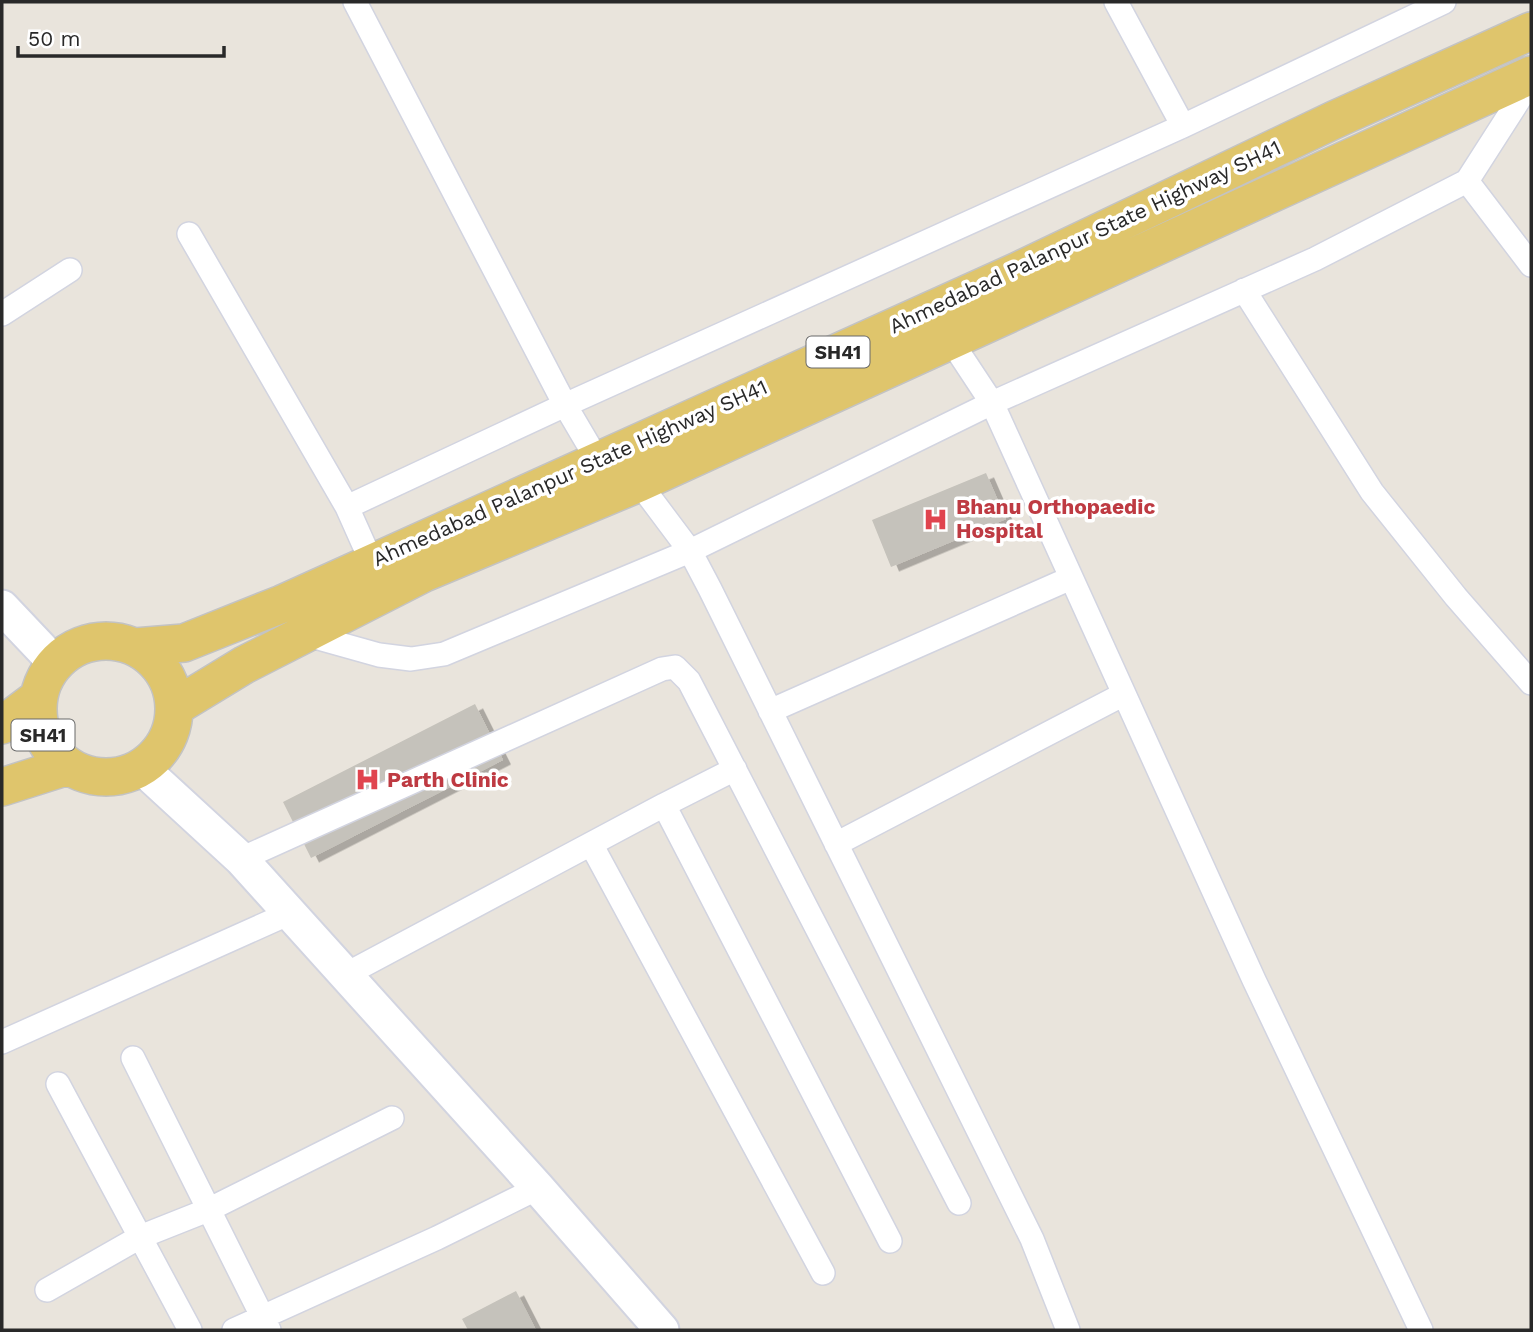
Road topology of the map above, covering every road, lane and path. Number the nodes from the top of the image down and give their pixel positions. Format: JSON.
{"nodes":[{"id":1,"x":355,"y":2,"type":"edge"},
{"id":2,"x":1116,"y":2,"type":"edge"},
{"id":3,"x":1444,"y":2,"type":"edge"},
{"id":4,"x":1531,"y":31,"type":"edge"},
{"id":5,"x":1531,"y":75,"type":"edge"},
{"id":6,"x":1531,"y":81,"type":"edge"},
{"id":7,"x":1183,"y":126,"type":"junction"},
{"id":8,"x":1467,"y":181,"type":"junction"},
{"id":9,"x":189,"y":234,"type":"dead end"},
{"id":10,"x":1531,"y":265,"type":"edge"},
{"id":11,"x":70,"y":270,"type":"dead end"},
{"id":12,"x":1244,"y":290,"type":"junction"},
{"id":13,"x":2,"y":314,"type":"edge"},
{"id":14,"x":951,"y":341,"type":"junction"},
{"id":15,"x":992,"y":402,"type":"junction"},
{"id":16,"x":565,"y":405,"type":"junction"},
{"id":17,"x":598,"y":461,"type":"junction"},
{"id":18,"x":639,"y":483,"type":"junction"},
{"id":19,"x":347,"y":508,"type":"junction"},
{"id":20,"x":690,"y":551,"type":"junction"},
{"id":21,"x":372,"y":563,"type":"junction"},
{"id":22,"x":1071,"y":578,"type":"junction"},
{"id":23,"x":2,"y":607,"type":"edge"},
{"id":24,"x":304,"y":634,"type":"junction"},
{"id":25,"x":135,"y":647,"type":"junction"},
{"id":26,"x":55,"y":663,"type":"junction"},
{"id":27,"x":1531,"y":683,"type":"edge"},
{"id":28,"x":1124,"y":694,"type":"junction"},
{"id":29,"x":38,"y":698,"type":"junction"},
{"id":30,"x":175,"y":707,"type":"junction"},
{"id":31,"x":770,"y":711,"type":"junction"},
{"id":32,"x":2,"y":725,"type":"edge"},
{"id":33,"x":68,"y":766,"type":"junction"},
{"id":34,"x":142,"y":768,"type":"junction"},
{"id":35,"x":735,"y":769,"type":"junction"},
{"id":36,"x":2,"y":787,"type":"edge"},
{"id":37,"x":664,"y":805,"type":"junction"},
{"id":38,"x":591,"y":844,"type":"junction"},
{"id":39,"x":836,"y":844,"type":"junction"},
{"id":40,"x":241,"y":859,"type":"junction"},
{"id":41,"x":290,"y":913,"type":"junction"},
{"id":42,"x":345,"y":975,"type":"junction"},
{"id":43,"x":2,"y":1042,"type":"edge"},
{"id":44,"x":133,"y":1058,"type":"dead end"},
{"id":45,"x":58,"y":1084,"type":"dead end"},
{"id":46,"x":392,"y":1118,"type":"dead end"},
{"id":47,"x":538,"y":1188,"type":"junction"},
{"id":48,"x":959,"y":1203,"type":"dead end"},
{"id":49,"x":208,"y":1210,"type":"junction"},
{"id":50,"x":140,"y":1237,"type":"junction"},
{"id":51,"x":890,"y":1241,"type":"dead end"},
{"id":52,"x":822,"y":1273,"type":"dead end"},
{"id":53,"x":47,"y":1290,"type":"dead end"},
{"id":54,"x":265,"y":1324,"type":"edge"},
{"id":55,"x":190,"y":1330,"type":"edge"},
{"id":56,"x":234,"y":1330,"type":"edge"},
{"id":57,"x":662,"y":1330,"type":"edge"},
{"id":58,"x":1068,"y":1330,"type":"edge"},
{"id":59,"x":1421,"y":1330,"type":"edge"}],
"edges":[{"from":1,"to":16,"type":"street"},
{"from":2,"to":7,"type":"street"},
{"from":3,"to":7,"type":"street"},
{"from":4,"to":17,"type":"main road","name":"Ahmedabad Palanpur State Highway SH41","number":"SH41"},
{"from":5,"to":14,"type":"main road","name":"Ahmedabad Palanpur State Highway SH41","number":"SH41"},
{"from":6,"to":8,"type":"street"},
{"from":7,"to":16,"type":"street"},
{"from":8,"to":10,"type":"street"},
{"from":8,"to":12,"type":"street"},
{"from":9,"to":19,"type":"street"},
{"from":11,"to":13,"type":"street"},
{"from":12,"to":15,"type":"street"},
{"from":12,"to":27,"type":"street"},
{"from":14,"to":15,"type":"street"},
{"from":14,"to":18,"type":"main road","name":"Ahmedabad Palanpur State Highway SH41","number":"SH41"},
{"from":15,"to":20,"type":"street"},
{"from":15,"to":22,"type":"street"},
{"from":16,"to":17,"type":"street"},
{"from":16,"to":19,"type":"street"},
{"from":17,"to":21,"type":"main road","name":"Ahmedabad Palanpur State Highway SH41","number":"SH41"},
{"from":18,"to":20,"type":"street"},
{"from":18,"to":24,"type":"main road","name":"Ahmedabad Palanpur State Highway SH41","number":"SH41"},
{"from":19,"to":21,"type":"street"},
{"from":20,"to":24,"type":"street"},
{"from":20,"to":31,"type":"street"},
{"from":21,"to":25,"type":"main road","name":"Ahmedabad Palanpur State Highway SH41","number":"SH41"},
{"from":22,"to":28,"type":"street"},
{"from":22,"to":31,"type":"street"},
{"from":23,"to":26,"type":"street"},
{"from":24,"to":30,"type":"main road","name":"Ahmedabad Palanpur State Highway SH41","number":"SH41"},
{"from":25,"to":26,"type":"main road","number":"SH41"},
{"from":25,"to":30,"type":"main road"},
{"from":26,"to":29,"type":"main road","number":"SH41"},
{"from":28,"to":39,"type":"street"},
{"from":28,"to":59,"type":"street"},
{"from":29,"to":32,"type":"main road","number":"SH41"},
{"from":29,"to":33,"type":"main road","number":"SH41"},
{"from":30,"to":34,"type":"main road"},
{"from":31,"to":39,"type":"street"},
{"from":33,"to":34,"type":"main road","number":"SH41"},
{"from":33,"to":36,"type":"main road","number":"SH41"},
{"from":34,"to":40,"type":"street"},
{"from":35,"to":37,"type":"street"},
{"from":35,"to":40,"type":"street"},
{"from":35,"to":48,"type":"street"},
{"from":37,"to":38,"type":"street"},
{"from":37,"to":51,"type":"street"},
{"from":38,"to":42,"type":"street"},
{"from":38,"to":52,"type":"street"},
{"from":39,"to":58,"type":"street"},
{"from":40,"to":41,"type":"street"},
{"from":41,"to":42,"type":"street"},
{"from":41,"to":43,"type":"street"},
{"from":42,"to":47,"type":"street"},
{"from":44,"to":49,"type":"street"},
{"from":45,"to":50,"type":"street"},
{"from":46,"to":49,"type":"street"},
{"from":47,"to":54,"type":"street"},
{"from":47,"to":57,"type":"street"},
{"from":49,"to":50,"type":"street"},
{"from":49,"to":54,"type":"street"},
{"from":50,"to":53,"type":"street"},
{"from":50,"to":55,"type":"street"},
{"from":54,"to":56,"type":"street"}]}
